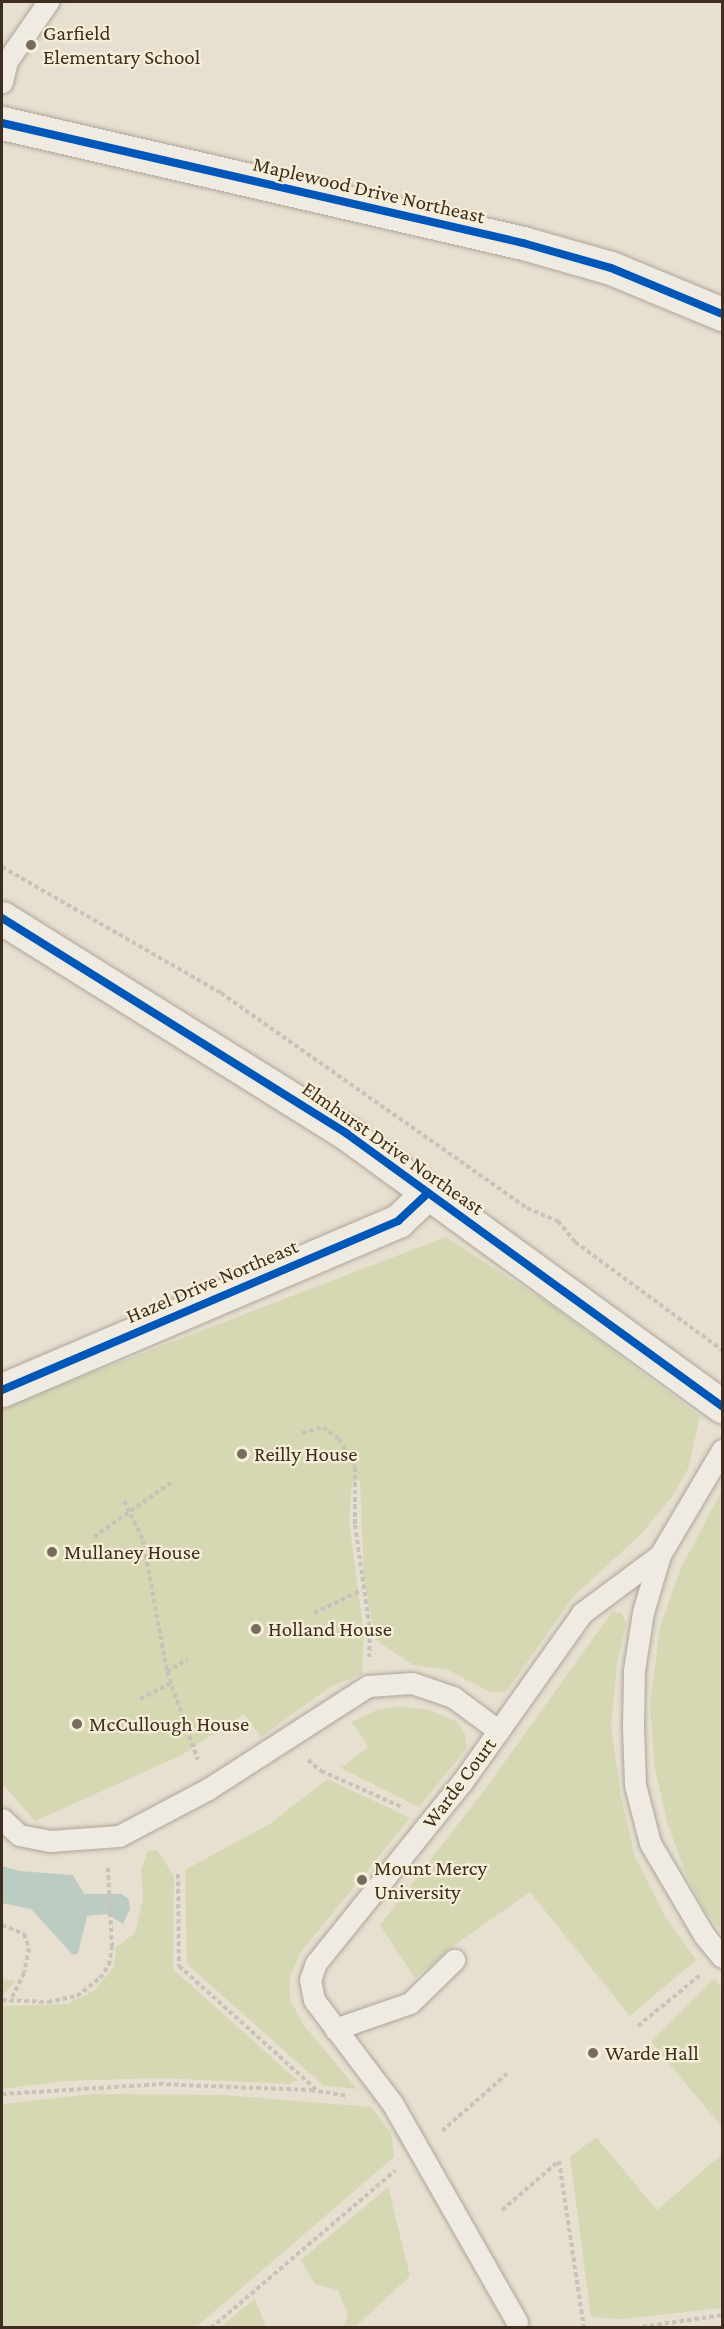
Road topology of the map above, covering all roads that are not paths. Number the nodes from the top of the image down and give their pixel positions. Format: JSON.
{"nodes":[{"id":1,"x":48,"y":2,"type":"edge"},
{"id":2,"x":2,"y":82,"type":"edge"},
{"id":3,"x":2,"y":123,"type":"edge"},
{"id":4,"x":723,"y":314,"type":"edge"},
{"id":5,"x":2,"y":918,"type":"edge"},
{"id":6,"x":428,"y":1193,"type":"junction"},
{"id":7,"x":2,"y":1390,"type":"edge"},
{"id":8,"x":723,"y":1406,"type":"edge"},
{"id":9,"x":723,"y":1450,"type":"edge"},
{"id":10,"x":660,"y":1555,"type":"junction"},
{"id":11,"x":498,"y":1731,"type":"junction"},
{"id":12,"x":2,"y":1819,"type":"edge"},
{"id":13,"x":722,"y":1957,"type":"edge"},
{"id":14,"x":454,"y":1960,"type":"dead end"},
{"id":15,"x":335,"y":2029,"type":"junction"},
{"id":16,"x":517,"y":2322,"type":"dead end"}],
"edges":[{"from":1,"to":2,"type":"lane"},
{"from":3,"to":4,"type":"street","name":"Maplewood Drive Northeast"},
{"from":5,"to":6,"type":"street","name":"Elmhurst Drive Northeast"},
{"from":6,"to":7,"type":"street","name":"Hazel Drive Northeast"},
{"from":6,"to":8,"type":"street","name":"Elmhurst Drive Northeast"},
{"from":9,"to":10,"type":"lane"},
{"from":10,"to":11,"type":"lane","name":"Warde Court"},
{"from":10,"to":13,"type":"lane"},
{"from":11,"to":12,"type":"lane"},
{"from":11,"to":15,"type":"lane","name":"Warde Court"},
{"from":14,"to":15,"type":"lane"},
{"from":15,"to":16,"type":"lane","name":"Warde Court"}]}
